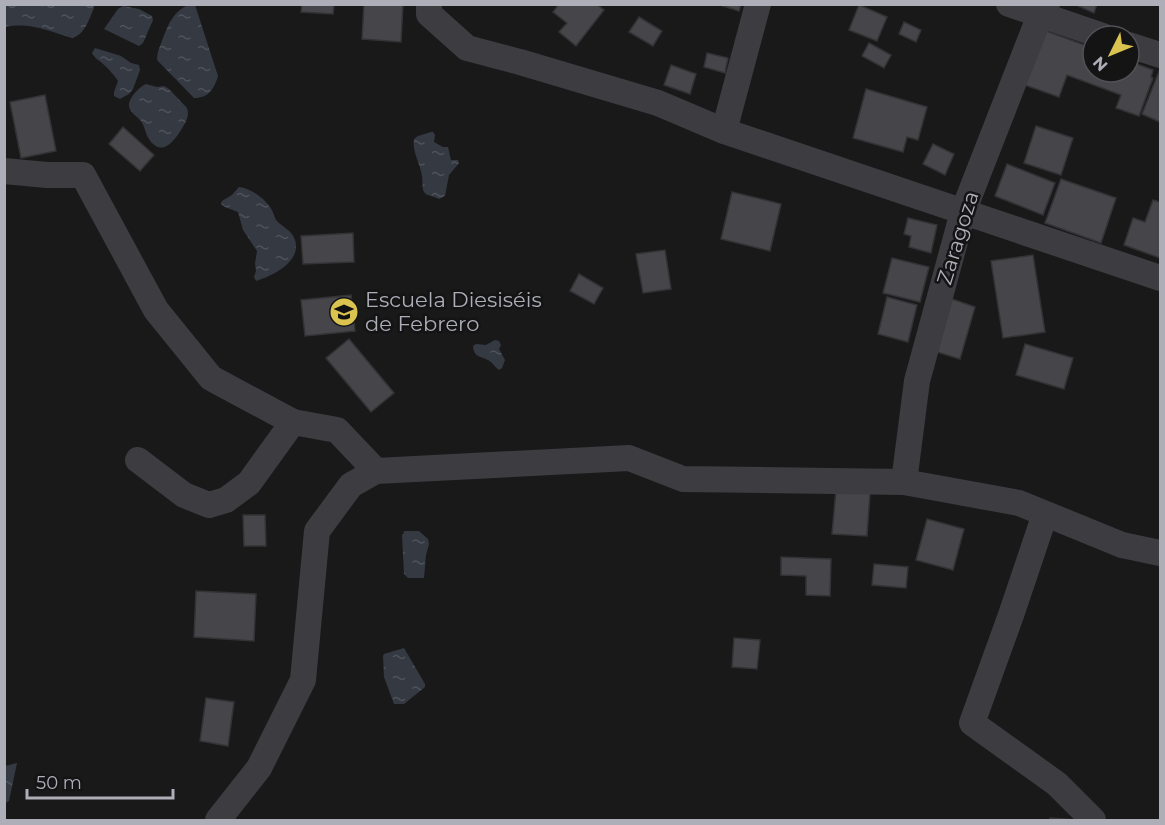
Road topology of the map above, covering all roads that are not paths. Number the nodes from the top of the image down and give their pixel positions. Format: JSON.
{"nodes":[{"id":1,"x":429,"y":4,"type":"edge"},
{"id":2,"x":758,"y":4,"type":"edge"},
{"id":3,"x":1009,"y":4,"type":"edge"},
{"id":4,"x":1043,"y":10,"type":"edge"},
{"id":5,"x":1081,"y":26,"type":"edge"},
{"id":6,"x":1141,"y":49,"type":"edge"},
{"id":7,"x":1161,"y":55,"type":"edge"},
{"id":8,"x":724,"y":131,"type":"junction"},
{"id":9,"x":4,"y":171,"type":"edge"},
{"id":10,"x":963,"y":212,"type":"junction"},
{"id":11,"x":1161,"y":278,"type":"edge"},
{"id":12,"x":293,"y":422,"type":"junction"},
{"id":13,"x":138,"y":460,"type":"dead end"},
{"id":14,"x":376,"y":471,"type":"junction"},
{"id":15,"x":904,"y":482,"type":"junction"},
{"id":16,"x":1045,"y":514,"type":"junction"},
{"id":17,"x":1161,"y":553,"type":"edge"},
{"id":18,"x":218,"y":820,"type":"edge"},
{"id":19,"x":1093,"y":820,"type":"edge"}],
"edges":[{"from":1,"to":8,"type":"street"},
{"from":2,"to":8,"type":"street"},
{"from":3,"to":4,"type":"street"},
{"from":4,"to":5,"type":"street"},
{"from":4,"to":10,"type":"street","name":"Zaragoza"},
{"from":6,"to":7,"type":"street"},
{"from":8,"to":10,"type":"street"},
{"from":9,"to":12,"type":"street"},
{"from":10,"to":11,"type":"street"},
{"from":10,"to":15,"type":"street","name":"Zaragoza"},
{"from":12,"to":13,"type":"street"},
{"from":12,"to":14,"type":"street"},
{"from":14,"to":15,"type":"street"},
{"from":14,"to":18,"type":"street"},
{"from":15,"to":16,"type":"street"},
{"from":16,"to":17,"type":"street"},
{"from":16,"to":19,"type":"street"}]}
